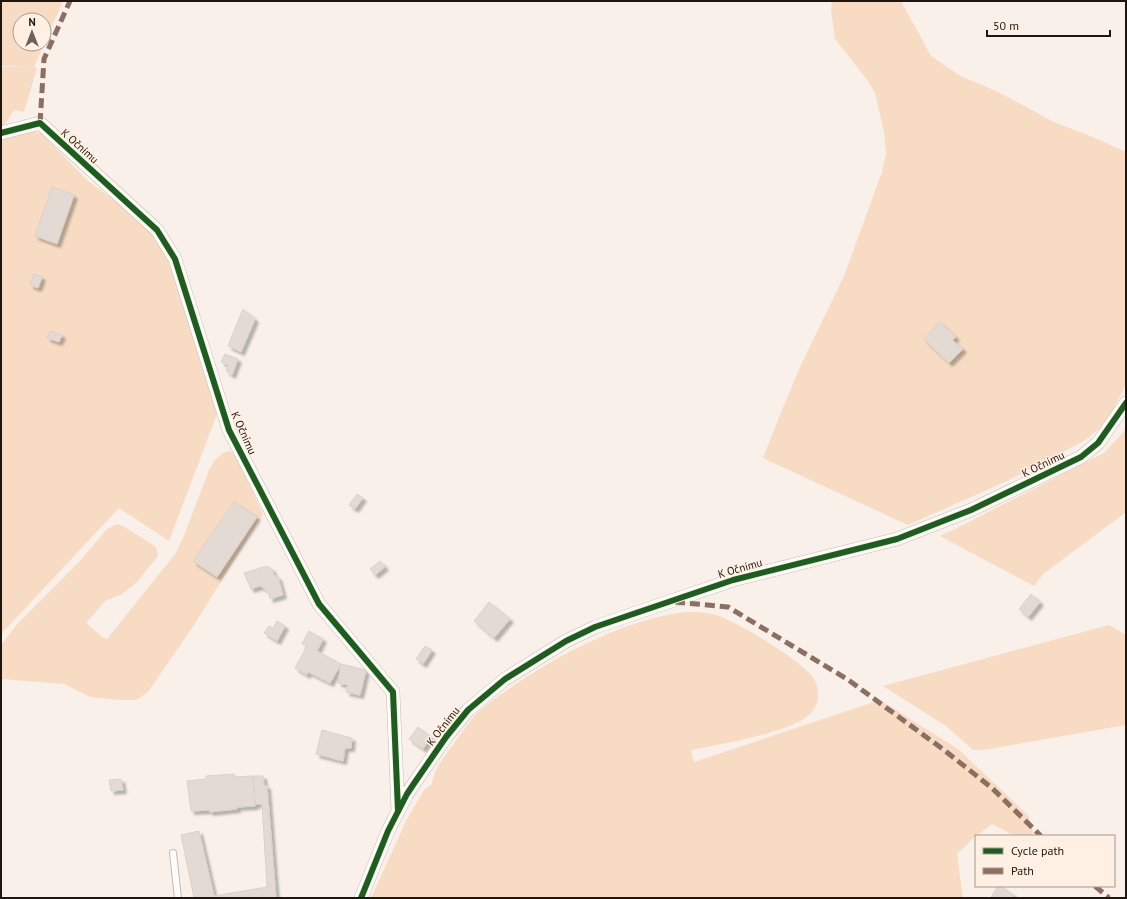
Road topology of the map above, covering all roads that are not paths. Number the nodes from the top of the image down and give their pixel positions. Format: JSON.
{"nodes":[{"id":1,"x":1,"y":132,"type":"edge"},
{"id":2,"x":1126,"y":403,"type":"edge"},
{"id":3,"x":398,"y":811,"type":"junction"},
{"id":4,"x":173,"y":852,"type":"dead end"},
{"id":5,"x":178,"y":898,"type":"edge"},
{"id":6,"x":361,"y":898,"type":"edge"}],
"edges":[{"from":1,"to":3,"type":"street","name":"K Očnímu"},
{"from":2,"to":3,"type":"street","name":"K Očnímu"},
{"from":3,"to":6,"type":"street","name":"K Očnímu"},
{"from":4,"to":5,"type":"lane"}]}
